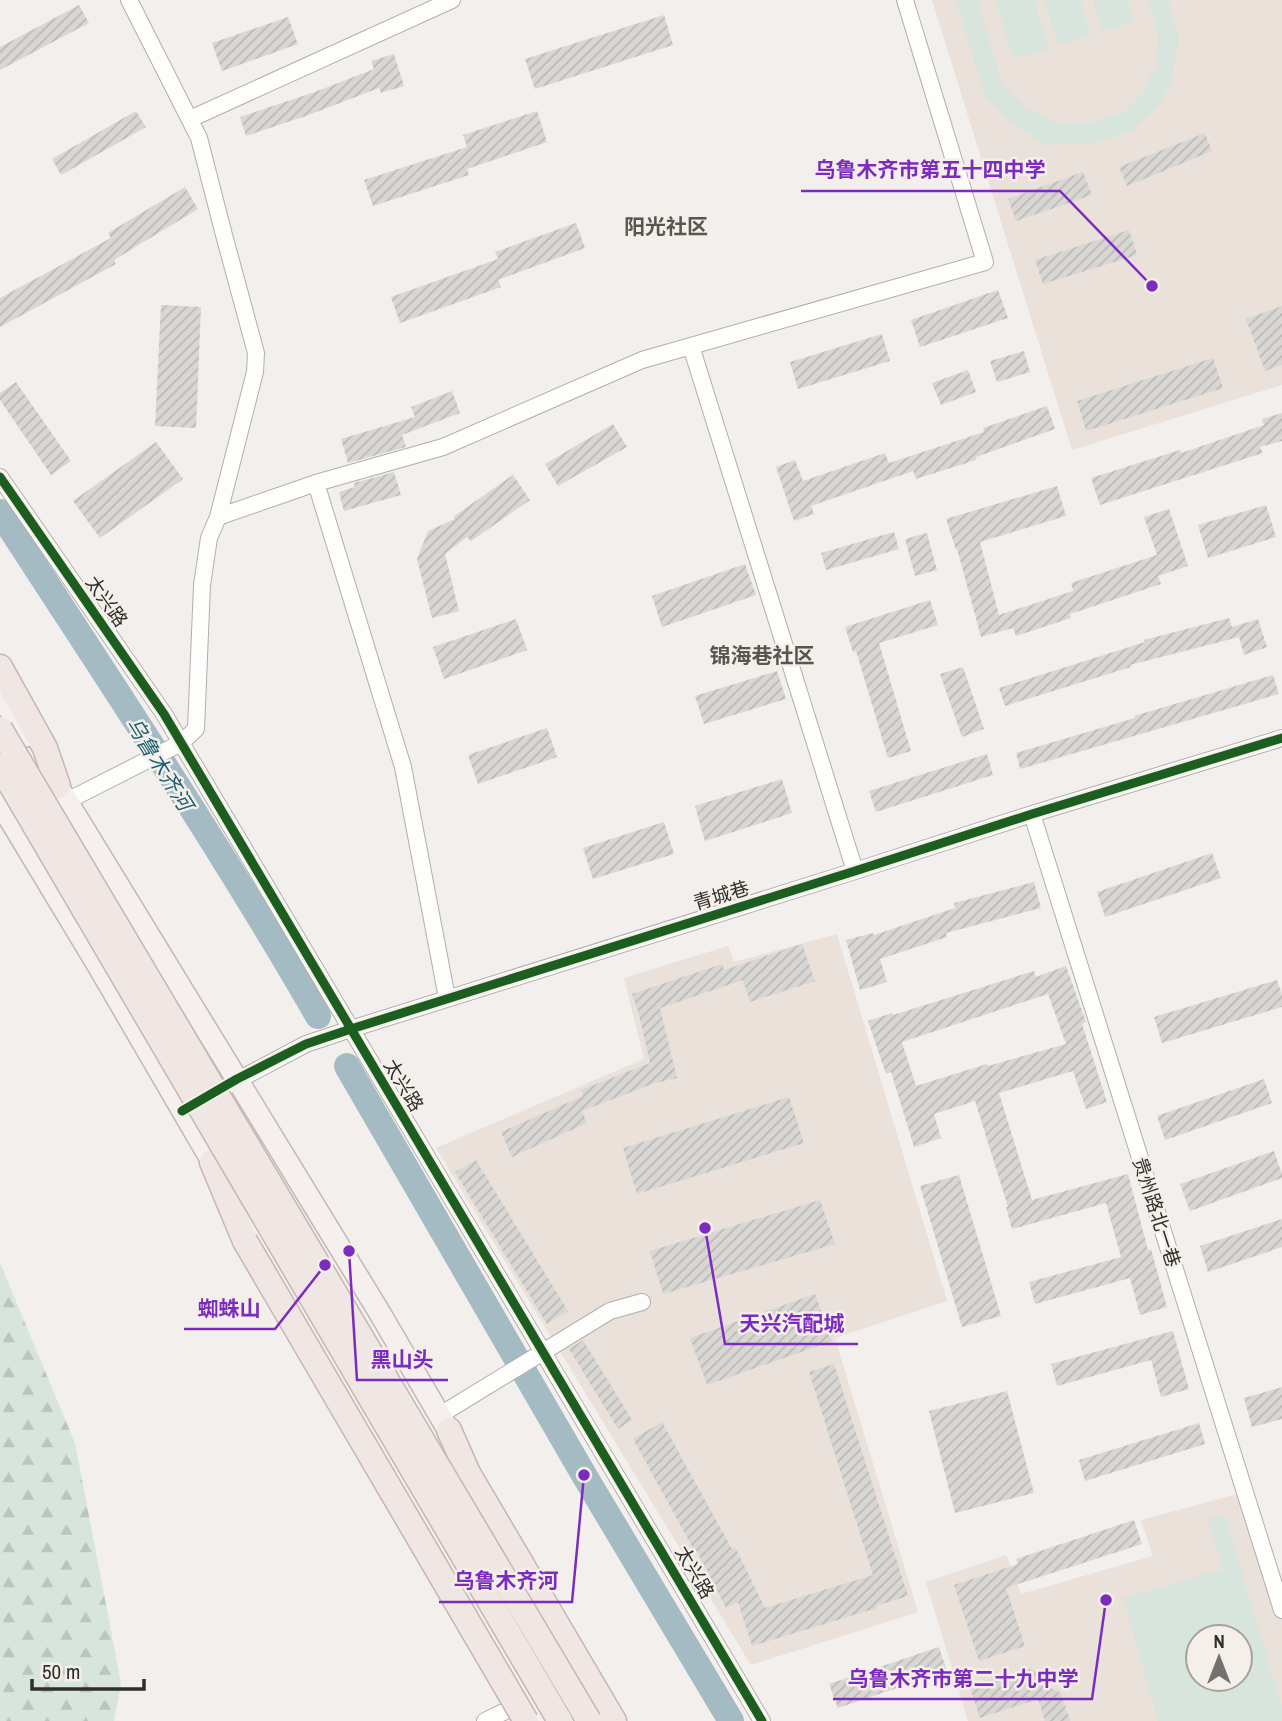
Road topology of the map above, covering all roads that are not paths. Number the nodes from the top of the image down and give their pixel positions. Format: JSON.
{"nodes":[{"id":1,"x":129,"y":0,"type":"edge"},
{"id":2,"x":452,"y":0,"type":"edge"},
{"id":3,"x":905,"y":0,"type":"edge"},
{"id":4,"x":190,"y":119,"type":"junction"},
{"id":5,"x":691,"y":346,"type":"junction"},
{"id":6,"x":0,"y":477,"type":"edge"},
{"id":7,"x":316,"y":483,"type":"junction"},
{"id":8,"x":218,"y":517,"type":"junction"},
{"id":9,"x":0,"y":667,"type":"edge"},
{"id":10,"x":0,"y":695,"type":"edge"},
{"id":11,"x":0,"y":729,"type":"edge"},
{"id":12,"x":1282,"y":738,"type":"edge"},
{"id":13,"x":181,"y":743,"type":"junction"},
{"id":14,"x":0,"y":766,"type":"edge"},
{"id":15,"x":63,"y":793,"type":"junction"},
{"id":16,"x":0,"y":803,"type":"edge"},
{"id":17,"x":1032,"y":814,"type":"junction"},
{"id":18,"x":855,"y":871,"type":"junction"},
{"id":19,"x":447,"y":999,"type":"junction"},
{"id":20,"x":351,"y":1029,"type":"junction"},
{"id":21,"x":237,"y":1079,"type":"junction"},
{"id":22,"x":181,"y":1111,"type":"junction"},
{"id":23,"x":212,"y":1162,"type":"junction"},
{"id":24,"x":642,"y":1302,"type":"dead end"},
{"id":25,"x":539,"y":1356,"type":"junction"},
{"id":26,"x":444,"y":1423,"type":"junction"},
{"id":27,"x":1278,"y":1585,"type":"edge"},
{"id":28,"x":1282,"y":1610,"type":"edge"},
{"id":29,"x":527,"y":1710,"type":"edge"},
{"id":30,"x":485,"y":1721,"type":"edge"},
{"id":31,"x":540,"y":1721,"type":"edge"},
{"id":32,"x":560,"y":1721,"type":"edge"},
{"id":33,"x":589,"y":1721,"type":"edge"},
{"id":34,"x":614,"y":1721,"type":"edge"},
{"id":35,"x":620,"y":1721,"type":"edge"},
{"id":36,"x":762,"y":1721,"type":"edge"}],
"edges":[{"from":1,"to":4,"type":"street"},
{"from":2,"to":4,"type":"street"},
{"from":3,"to":5,"type":"street"},
{"from":4,"to":8,"type":"street"},
{"from":5,"to":7,"type":"street"},
{"from":5,"to":18,"type":"street"},
{"from":6,"to":13,"type":"street","name":"太兴路"},
{"from":7,"to":8,"type":"street"},
{"from":7,"to":19,"type":"street"},
{"from":8,"to":13,"type":"street"},
{"from":9,"to":15,"type":"highway"},
{"from":10,"to":15,"type":"main road"},
{"from":11,"to":33,"type":"highway","bridge":true},
{"from":12,"to":17,"type":"street","name":"青城巷"},
{"from":13,"to":15,"type":"street"},
{"from":13,"to":20,"type":"street","name":"太兴路"},
{"from":14,"to":32,"type":"highway","bridge":true},
{"from":15,"to":21,"type":"main road"},
{"from":16,"to":22,"type":"main road"},
{"from":17,"to":18,"type":"street","name":"青城巷"},
{"from":17,"to":27,"type":"street","name":"贵州路北一巷"},
{"from":18,"to":19,"type":"street","name":"青城巷"},
{"from":19,"to":20,"type":"street","name":"青城巷"},
{"from":20,"to":21,"type":"street","name":"青城巷"},
{"from":20,"to":25,"type":"street","name":"太兴路"},
{"from":21,"to":22,"type":"street","name":"青城巷"},
{"from":21,"to":26,"type":"main road"},
{"from":22,"to":23,"type":"main road"},
{"from":23,"to":29,"type":"main road"},
{"from":23,"to":29,"type":"highway","bridge":true},
{"from":24,"to":25,"type":"street"},
{"from":25,"to":26,"type":"street"},
{"from":25,"to":36,"type":"street","name":"太兴路"},
{"from":26,"to":34,"type":"highway"},
{"from":26,"to":35,"type":"main road"},
{"from":27,"to":28,"type":"street","name":"贵州路北一巷"},
{"from":29,"to":30,"type":"street"},
{"from":29,"to":31,"type":"main road"}]}
